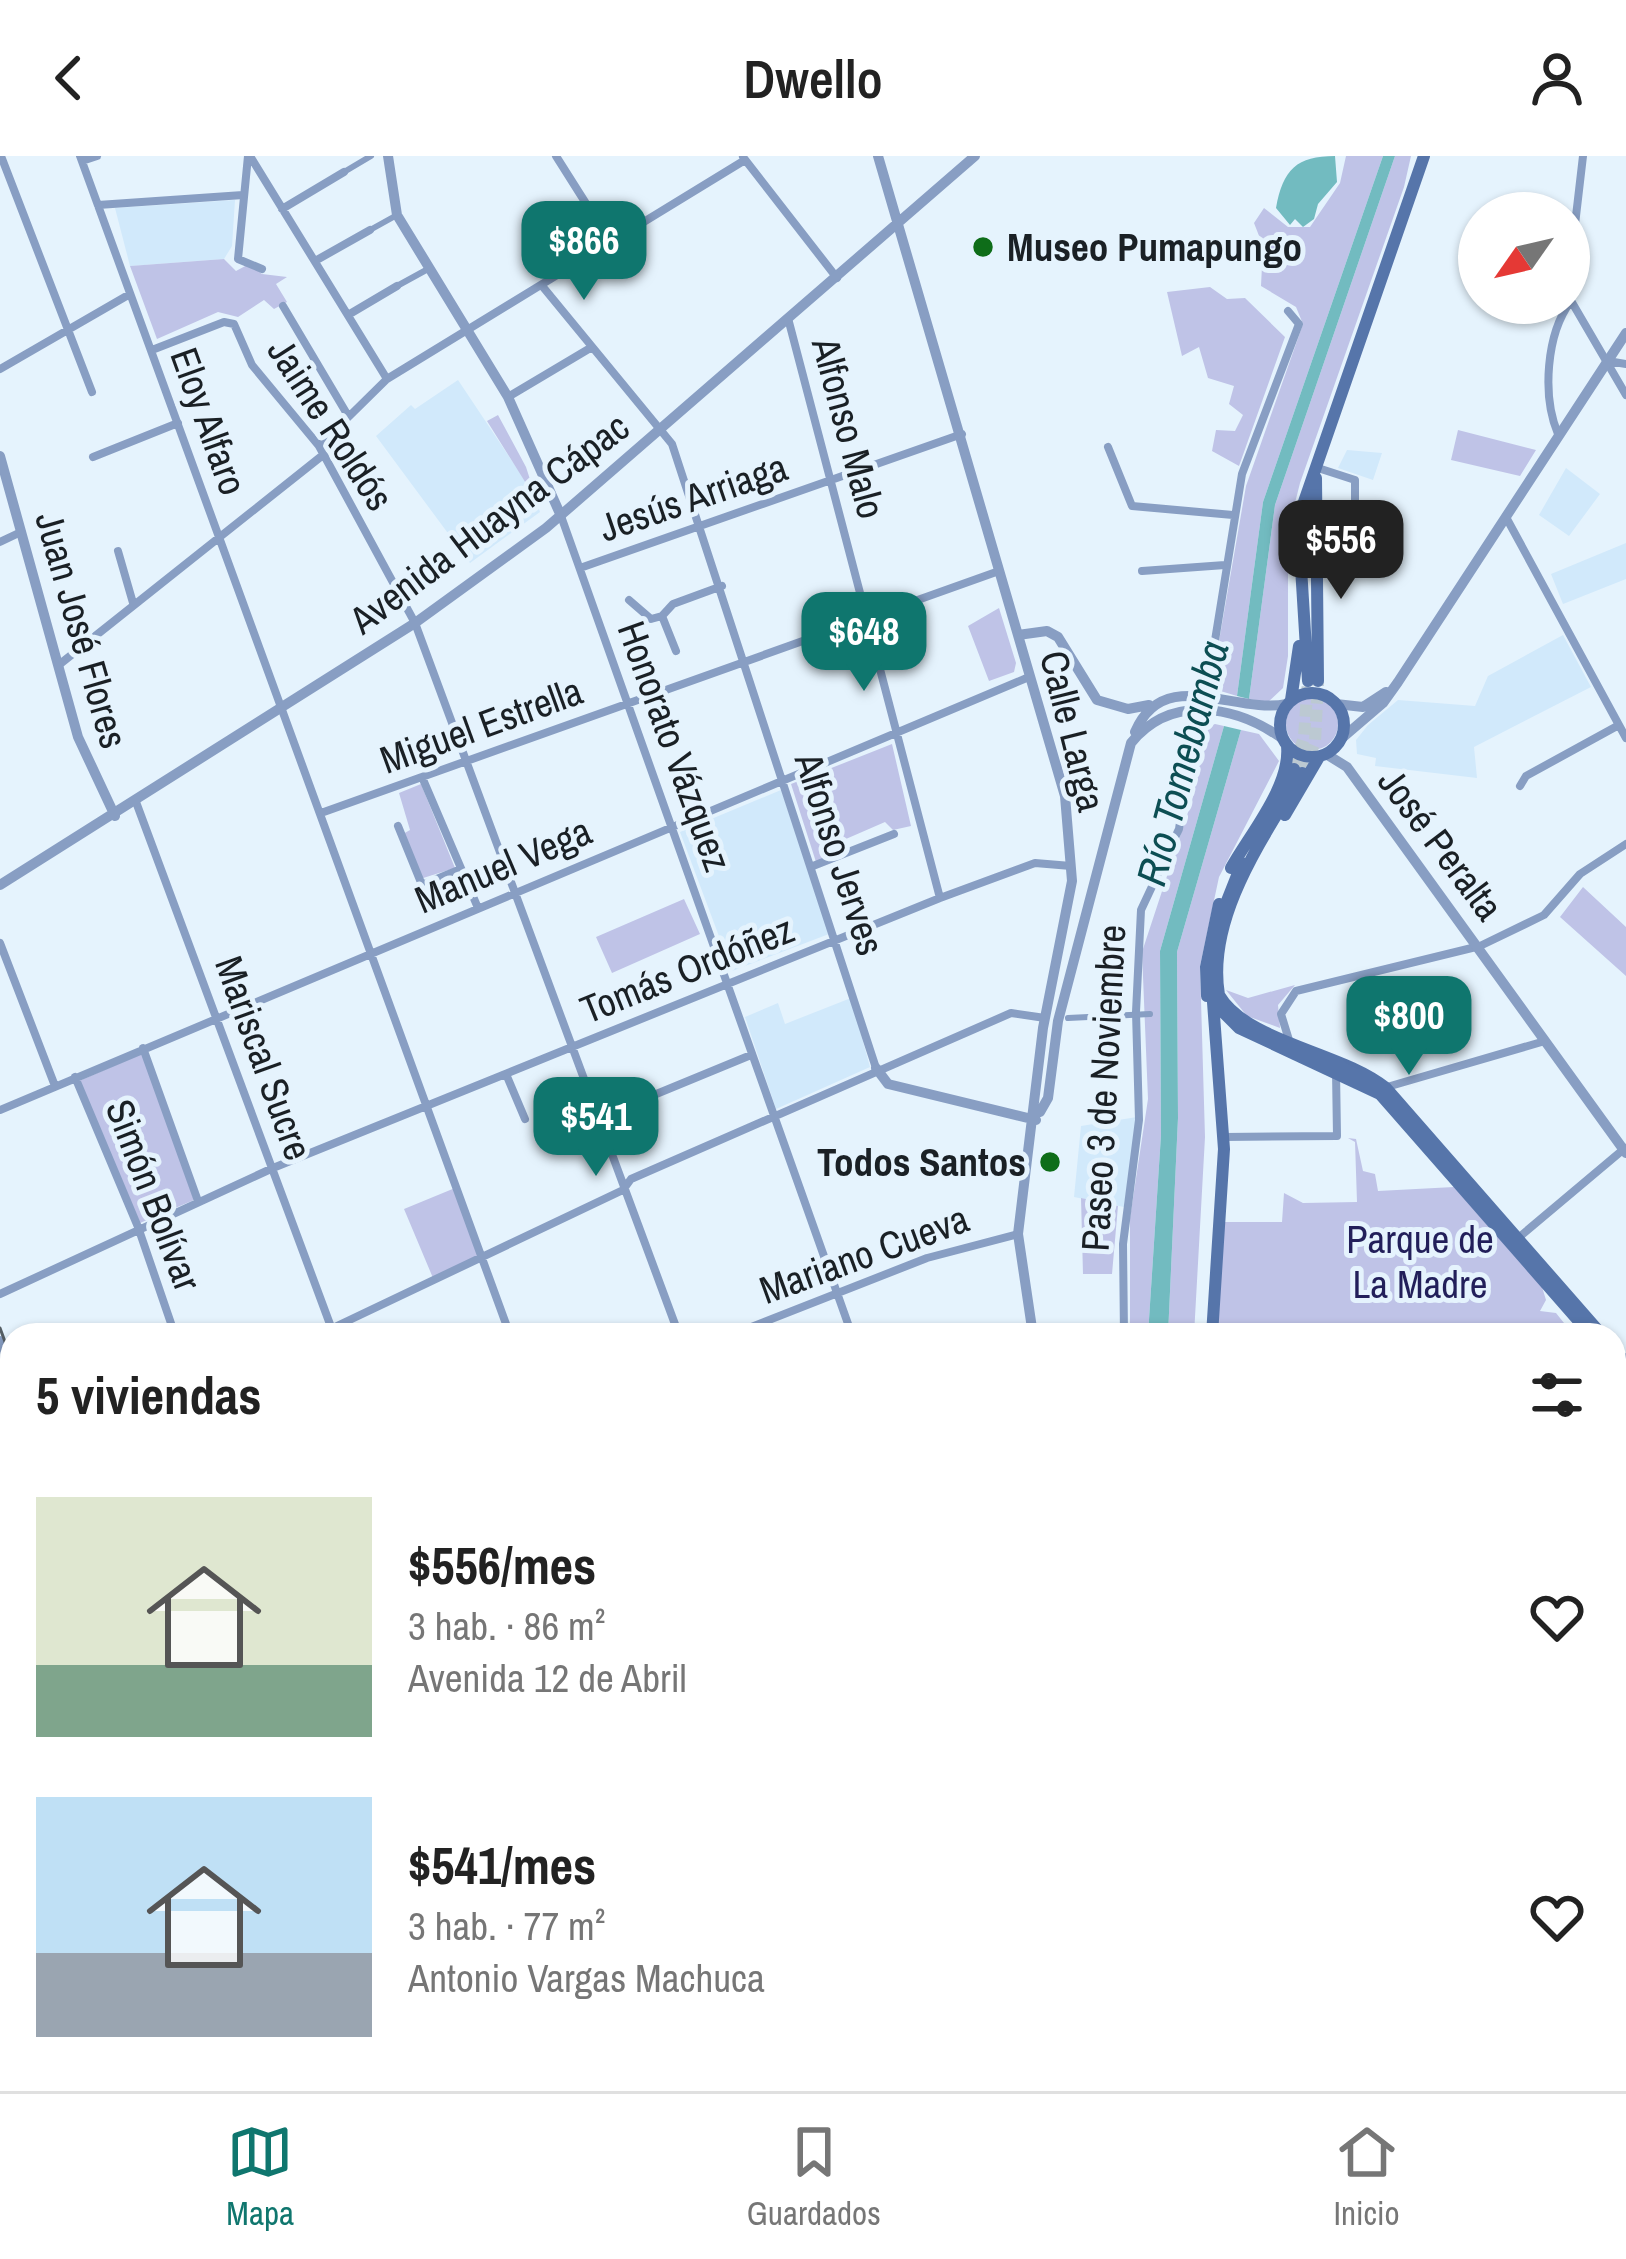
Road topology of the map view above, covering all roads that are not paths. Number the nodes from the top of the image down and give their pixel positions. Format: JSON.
{"nodes":[{"id":1,"x":1,"y":156,"type":"edge"},
{"id":2,"x":97,"y":156,"type":"edge"},
{"id":3,"x":249,"y":156,"type":"edge"},
{"id":4,"x":371,"y":156,"type":"edge"},
{"id":5,"x":388,"y":156,"type":"edge"},
{"id":6,"x":556,"y":156,"type":"edge"},
{"id":7,"x":878,"y":156,"type":"edge"},
{"id":8,"x":975,"y":156,"type":"edge"},
{"id":9,"x":1424,"y":156,"type":"edge"},
{"id":10,"x":1583,"y":156,"type":"edge"},
{"id":11,"x":81,"y":158,"type":"edge"},
{"id":12,"x":744,"y":158,"type":"edge"},
{"id":13,"x":344,"y":172,"type":"joint"},
{"id":14,"x":1579,"y":192,"type":"edge"},
{"id":15,"x":243,"y":195,"type":"junction"},
{"id":16,"x":98,"y":205,"type":"junction"},
{"id":17,"x":282,"y":209,"type":"junction"},
{"id":18,"x":397,"y":215,"type":"junction"},
{"id":19,"x":900,"y":225,"type":"junction"},
{"id":20,"x":370,"y":230,"type":"joint"},
{"id":21,"x":610,"y":243,"type":"junction"},
{"id":22,"x":315,"y":262,"type":"junction"},
{"id":23,"x":262,"y":269,"type":"dead end"},
{"id":24,"x":428,"y":269,"type":"junction"},
{"id":25,"x":839,"y":279,"type":"junction"},
{"id":26,"x":398,"y":286,"type":"joint"},
{"id":27,"x":543,"y":287,"type":"junction"},
{"id":28,"x":130,"y":294,"type":"junction"},
{"id":29,"x":284,"y":306,"type":"dead end"},
{"id":30,"x":1288,"y":310,"type":"dead end"},
{"id":31,"x":348,"y":315,"type":"junction"},
{"id":32,"x":789,"y":322,"type":"junction"},
{"id":33,"x":1554,"y":324,"type":"edge"},
{"id":34,"x":1585,"y":324,"type":"edge"},
{"id":35,"x":467,"y":328,"type":"junction"},
{"id":36,"x":67,"y":329,"type":"junction"},
{"id":37,"x":1626,"y":332,"type":"edge"},
{"id":38,"x":592,"y":346,"type":"junction"},
{"id":39,"x":151,"y":350,"type":"junction"},
{"id":40,"x":1607,"y":361,"type":"junction"},
{"id":41,"x":1626,"y":364,"type":"edge"},
{"id":42,"x":0,"y":369,"type":"edge"},
{"id":43,"x":387,"y":379,"type":"junction"},
{"id":44,"x":92,"y":392,"type":"dead end"},
{"id":45,"x":1626,"y":395,"type":"edge"},
{"id":46,"x":508,"y":398,"type":"junction"},
{"id":47,"x":347,"y":414,"type":"junction"},
{"id":48,"x":178,"y":424,"type":"junction"},
{"id":49,"x":664,"y":429,"type":"junction"},
{"id":50,"x":962,"y":434,"type":"junction"},
{"id":51,"x":1558,"y":434,"type":"junction"},
{"id":52,"x":1108,"y":447,"type":"dead end"},
{"id":53,"x":321,"y":450,"type":"junction"},
{"id":54,"x":0,"y":456,"type":"edge"},
{"id":55,"x":93,"y":457,"type":"dead end"},
{"id":56,"x":1317,"y":470,"type":"junction"},
{"id":57,"x":833,"y":479,"type":"junction"},
{"id":58,"x":1355,"y":506,"type":"dead end"},
{"id":59,"x":1233,"y":514,"type":"junction"},
{"id":60,"x":561,"y":516,"type":"junction"},
{"id":61,"x":1298,"y":519,"type":"junction"},
{"id":62,"x":1507,"y":519,"type":"junction"},
{"id":63,"x":701,"y":525,"type":"junction"},
{"id":64,"x":1316,"y":525,"type":"junction"},
{"id":65,"x":21,"y":532,"type":"junction"},
{"id":66,"x":220,"y":537,"type":"junction"},
{"id":67,"x":0,"y":542,"type":"edge"},
{"id":68,"x":118,"y":551,"type":"dead end"},
{"id":69,"x":1225,"y":566,"type":"junction"},
{"id":70,"x":580,"y":568,"type":"junction"},
{"id":71,"x":999,"y":571,"type":"junction"},
{"id":72,"x":1142,"y":571,"type":"dead end"},
{"id":73,"x":722,"y":586,"type":"junction"},
{"id":74,"x":629,"y":600,"type":"dead end"},
{"id":75,"x":134,"y":603,"type":"junction"},
{"id":76,"x":662,"y":616,"type":"junction"},
{"id":77,"x":868,"y":618,"type":"junction"},
{"id":78,"x":415,"y":623,"type":"junction"},
{"id":79,"x":1018,"y":635,"type":"junction"},
{"id":80,"x":676,"y":650,"type":"dead end"},
{"id":81,"x":747,"y":661,"type":"junction"},
{"id":82,"x":59,"y":664,"type":"junction"},
{"id":83,"x":1029,"y":677,"type":"junction"},
{"id":84,"x":1398,"y":682,"type":"junction"},
{"id":85,"x":1206,"y":696,"type":"junction"},
{"id":86,"x":1158,"y":701,"type":"junction"},
{"id":87,"x":1289,"y":702,"type":"junction"},
{"id":88,"x":1334,"y":702,"type":"junction"},
{"id":89,"x":626,"y":704,"type":"junction"},
{"id":90,"x":282,"y":707,"type":"junction"},
{"id":91,"x":1196,"y":711,"type":"junction"},
{"id":92,"x":1619,"y":725,"type":"junction"},
{"id":93,"x":897,"y":733,"type":"junction"},
{"id":94,"x":1626,"y":738,"type":"edge"},
{"id":95,"x":1341,"y":739,"type":"junction"},
{"id":96,"x":1284,"y":742,"type":"junction"},
{"id":97,"x":1131,"y":743,"type":"junction"},
{"id":98,"x":1323,"y":755,"type":"junction"},
{"id":99,"x":470,"y":760,"type":"junction"},
{"id":100,"x":422,"y":778,"type":"junction"},
{"id":101,"x":784,"y":780,"type":"junction"},
{"id":102,"x":1520,"y":786,"type":"dead end"},
{"id":103,"x":136,"y":802,"type":"junction"},
{"id":104,"x":321,"y":813,"type":"junction"},
{"id":105,"x":115,"y":816,"type":"junction"},
{"id":106,"x":398,"y":826,"type":"dead end"},
{"id":107,"x":672,"y":827,"type":"junction"},
{"id":108,"x":894,"y":834,"type":"dead end"},
{"id":109,"x":1626,"y":844,"type":"edge"},
{"id":110,"x":813,"y":866,"type":"junction"},
{"id":111,"x":1071,"y":866,"type":"junction"},
{"id":112,"x":461,"y":869,"type":"junction"},
{"id":113,"x":0,"y":885,"type":"edge"},
{"id":114,"x":1240,"y":887,"type":"junction"},
{"id":115,"x":517,"y":892,"type":"junction"},
{"id":116,"x":940,"y":898,"type":"junction"},
{"id":117,"x":478,"y":908,"type":"junction"},
{"id":118,"x":838,"y":940,"type":"junction"},
{"id":119,"x":0,"y":943,"type":"edge"},
{"id":120,"x":1480,"y":946,"type":"junction"},
{"id":121,"x":371,"y":952,"type":"junction"},
{"id":122,"x":728,"y":983,"type":"junction"},
{"id":123,"x":1219,"y":1003,"type":"junction"},
{"id":124,"x":1150,"y":1014,"type":"dead end"},
{"id":125,"x":218,"y":1016,"type":"junction"},
{"id":126,"x":1057,"y":1019,"type":"junction"},
{"id":127,"x":1211,"y":1021,"type":"junction"},
{"id":128,"x":1289,"y":1040,"type":"junction"},
{"id":129,"x":1546,"y":1040,"type":"junction"},
{"id":130,"x":143,"y":1048,"type":"junction"},
{"id":131,"x":573,"y":1048,"type":"junction"},
{"id":132,"x":751,"y":1055,"type":"junction"},
{"id":133,"x":876,"y":1068,"type":"junction"},
{"id":134,"x":1336,"y":1071,"type":"junction"},
{"id":135,"x":506,"y":1074,"type":"junction"},
{"id":136,"x":75,"y":1077,"type":"junction"},
{"id":137,"x":55,"y":1086,"type":"junction"},
{"id":138,"x":1386,"y":1088,"type":"junction"},
{"id":139,"x":427,"y":1107,"type":"junction"},
{"id":140,"x":0,"y":1110,"type":"edge"},
{"id":141,"x":598,"y":1118,"type":"junction"},
{"id":142,"x":773,"y":1118,"type":"junction"},
{"id":143,"x":525,"y":1119,"type":"dead end"},
{"id":144,"x":1036,"y":1120,"type":"junction"},
{"id":145,"x":1223,"y":1138,"type":"junction"},
{"id":146,"x":1625,"y":1150,"type":"edge"},
{"id":147,"x":273,"y":1168,"type":"junction"},
{"id":148,"x":623,"y":1190,"type":"junction"},
{"id":149,"x":198,"y":1201,"type":"junction"},
{"id":150,"x":138,"y":1227,"type":"junction"},
{"id":151,"x":1018,"y":1234,"type":"junction"},
{"id":152,"x":1515,"y":1241,"type":"junction"},
{"id":153,"x":482,"y":1258,"type":"junction"},
{"id":154,"x":837,"y":1292,"type":"junction"},
{"id":155,"x":0,"y":1294,"type":"edge"},
{"id":156,"x":171,"y":1323,"type":"edge"},
{"id":157,"x":330,"y":1323,"type":"edge"},
{"id":158,"x":351,"y":1323,"type":"edge"},
{"id":159,"x":506,"y":1323,"type":"edge"},
{"id":160,"x":674,"y":1323,"type":"edge"},
{"id":161,"x":761,"y":1323,"type":"edge"},
{"id":162,"x":849,"y":1323,"type":"edge"},
{"id":163,"x":1031,"y":1323,"type":"edge"},
{"id":164,"x":1124,"y":1323,"type":"edge"},
{"id":165,"x":1213,"y":1323,"type":"edge"},
{"id":166,"x":1581,"y":1323,"type":"edge"},
{"id":167,"x":1591,"y":1323,"type":"edge"}],
"edges":[{"from":1,"to":36,"type":"street"},
{"from":2,"to":11,"type":"street"},
{"from":3,"to":15,"type":"street"},
{"from":3,"to":17,"type":"street"},
{"from":4,"to":13,"type":"street"},
{"from":5,"to":18,"type":"street"},
{"from":6,"to":21,"type":"street"},
{"from":7,"to":19,"type":"street","name":"Calle Larga"},
{"from":8,"to":19,"type":"street","name":"Avenida Huayna Cápac"},
{"from":9,"to":56,"type":"main road"},
{"from":10,"to":14,"type":"street"},
{"from":11,"to":16,"type":"street","name":"Eloy Alfaro"},
{"from":12,"to":21,"type":"street"},
{"from":12,"to":25,"type":"street"},
{"from":13,"to":17,"type":"street"},
{"from":15,"to":16,"type":"street"},
{"from":15,"to":23,"type":"street"},
{"from":16,"to":28,"type":"street","name":"Eloy Alfaro"},
{"from":17,"to":22,"type":"street"},
{"from":18,"to":20,"type":"street"},
{"from":18,"to":24,"type":"street"},
{"from":19,"to":25,"type":"street","name":"Avenida Huayna Cápac"},
{"from":19,"to":50,"type":"street","name":"Calle Larga"},
{"from":20,"to":22,"type":"street"},
{"from":21,"to":27,"type":"street"},
{"from":22,"to":31,"type":"street"},
{"from":24,"to":26,"type":"street"},
{"from":24,"to":35,"type":"street"},
{"from":25,"to":32,"type":"street","name":"Avenida Huayna Cápac"},
{"from":26,"to":31,"type":"street"},
{"from":27,"to":35,"type":"street"},
{"from":27,"to":38,"type":"street","name":"Alfonso Jerves"},
{"from":28,"to":36,"type":"street"},
{"from":28,"to":39,"type":"street","name":"Eloy Alfaro"},
{"from":29,"to":47,"type":"street"},
{"from":30,"to":59,"type":"street"},
{"from":31,"to":43,"type":"street"},
{"from":32,"to":49,"type":"street","name":"Avenida Huayna Cápac"},
{"from":32,"to":57,"type":"street","name":"Alfonso Malo"},
{"from":33,"to":51,"type":"street"},
{"from":34,"to":40,"type":"street"},
{"from":35,"to":43,"type":"street"},
{"from":35,"to":46,"type":"street"},
{"from":36,"to":42,"type":"street"},
{"from":36,"to":44,"type":"street"},
{"from":37,"to":40,"type":"street"},
{"from":38,"to":46,"type":"street"},
{"from":38,"to":49,"type":"street","name":"Alfonso Jerves"},
{"from":39,"to":48,"type":"street","name":"Eloy Alfaro"},
{"from":39,"to":53,"type":"street","name":"Jaime Roldós"},
{"from":40,"to":41,"type":"street"},
{"from":40,"to":45,"type":"street"},
{"from":40,"to":51,"type":"street"},
{"from":43,"to":47,"type":"street"},
{"from":46,"to":60,"type":"street"},
{"from":47,"to":53,"type":"street"},
{"from":48,"to":55,"type":"street"},
{"from":48,"to":66,"type":"street","name":"Eloy Alfaro"},
{"from":49,"to":60,"type":"street","name":"Avenida Huayna Cápac"},
{"from":49,"to":63,"type":"street","name":"Alfonso Jerves"},
{"from":50,"to":57,"type":"street","name":"Jesús Arriaga"},
{"from":50,"to":71,"type":"street","name":"Calle Larga"},
{"from":51,"to":62,"type":"street"},
{"from":52,"to":59,"type":"street"},
{"from":53,"to":66,"type":"street"},
{"from":53,"to":78,"type":"street","name":"Jaime Roldós"},
{"from":54,"to":65,"type":"street","name":"Juan José Flores"},
{"from":56,"to":58,"type":"street"},
{"from":56,"to":61,"type":"main road"},
{"from":56,"to":64,"type":"main road"},
{"from":57,"to":63,"type":"street","name":"Jesús Arriaga"},
{"from":57,"to":77,"type":"street","name":"Alfonso Malo"},
{"from":59,"to":69,"type":"street"},
{"from":60,"to":70,"type":"street","name":"Honorato Vázquez"},
{"from":60,"to":78,"type":"street","name":"Avenida Huayna Cápac"},
{"from":61,"to":64,"type":"main road"},
{"from":61,"to":87,"type":"main road"},
{"from":62,"to":84,"type":"street"},
{"from":62,"to":92,"type":"street"},
{"from":63,"to":70,"type":"street","name":"Jesús Arriaga"},
{"from":63,"to":73,"type":"street","name":"Alfonso Jerves"},
{"from":64,"to":88,"type":"main road"},
{"from":65,"to":67,"type":"street"},
{"from":65,"to":82,"type":"street","name":"Juan José Flores"},
{"from":66,"to":75,"type":"street"},
{"from":66,"to":90,"type":"street","name":"Eloy Alfaro"},
{"from":68,"to":75,"type":"street"},
{"from":69,"to":72,"type":"street"},
{"from":69,"to":85,"type":"street"},
{"from":70,"to":89,"type":"street","name":"Honorato Vázquez"},
{"from":71,"to":77,"type":"street","name":"Miguel Estrella"},
{"from":71,"to":79,"type":"street","name":"Calle Larga"},
{"from":73,"to":76,"type":"street"},
{"from":73,"to":81,"type":"street","name":"Alfonso Jerves"},
{"from":74,"to":76,"type":"street"},
{"from":75,"to":82,"type":"street"},
{"from":76,"to":80,"type":"street"},
{"from":77,"to":81,"type":"street","name":"Miguel Estrella"},
{"from":77,"to":93,"type":"street","name":"Alfonso Malo"},
{"from":78,"to":90,"type":"street","name":"Avenida Huayna Cápac"},
{"from":78,"to":99,"type":"street","name":"Jaime Roldós"},
{"from":79,"to":83,"type":"street","name":"Calle Larga"},
{"from":79,"to":86,"type":"street"},
{"from":81,"to":89,"type":"street","name":"Miguel Estrella"},
{"from":81,"to":101,"type":"street","name":"Alfonso Jerves"},
{"from":82,"to":105,"type":"street","name":"Juan José Flores"},
{"from":83,"to":93,"type":"street","name":"Manuel Vega"},
{"from":83,"to":111,"type":"street","name":"Calle Larga"},
{"from":84,"to":88,"type":"street"},
{"from":84,"to":95,"type":"street"},
{"from":85,"to":86,"type":"street"},
{"from":85,"to":87,"type":"street"},
{"from":86,"to":97,"type":"street"},
{"from":87,"to":88,"type":"main road"},
{"from":87,"to":96,"type":"main road"},
{"from":88,"to":95,"type":"main road"},
{"from":89,"to":99,"type":"street","name":"Miguel Estrella"},
{"from":89,"to":107,"type":"street","name":"Honorato Vázquez"},
{"from":90,"to":103,"type":"street","name":"Avenida Huayna Cápac"},
{"from":90,"to":104,"type":"street","name":"Eloy Alfaro"},
{"from":91,"to":96,"type":"street"},
{"from":91,"to":97,"type":"street"},
{"from":91,"to":164,"type":"street","name":"Paseo 3 de Noviembre"},
{"from":92,"to":94,"type":"street"},
{"from":92,"to":102,"type":"street"},
{"from":93,"to":101,"type":"street","name":"Manuel Vega"},
{"from":93,"to":116,"type":"street","name":"Alfonso Malo"},
{"from":95,"to":98,"type":"main road"},
{"from":96,"to":98,"type":"main road"},
{"from":96,"to":127,"type":"main road"},
{"from":97,"to":126,"type":"street"},
{"from":98,"to":114,"type":"main road"},
{"from":98,"to":120,"type":"street","name":"José Peralta"},
{"from":99,"to":100,"type":"street","name":"Miguel Estrella"},
{"from":99,"to":115,"type":"street","name":"Jaime Roldós"},
{"from":100,"to":104,"type":"street","name":"Miguel Estrella"},
{"from":100,"to":112,"type":"street"},
{"from":101,"to":107,"type":"street","name":"Manuel Vega"},
{"from":101,"to":110,"type":"street","name":"Alfonso Jerves"},
{"from":103,"to":105,"type":"street","name":"Avenida Huayna Cápac"},
{"from":103,"to":125,"type":"street","name":"Mariscal Sucre"},
{"from":104,"to":121,"type":"street","name":"Eloy Alfaro"},
{"from":105,"to":113,"type":"street","name":"Avenida Huayna Cápac"},
{"from":106,"to":112,"type":"street"},
{"from":107,"to":115,"type":"street","name":"Manuel Vega"},
{"from":107,"to":122,"type":"street","name":"Honorato Vázquez"},
{"from":108,"to":110,"type":"street"},
{"from":109,"to":120,"type":"street"},
{"from":110,"to":118,"type":"street","name":"Alfonso Jerves"},
{"from":111,"to":116,"type":"street","name":"Tomás Ordóñez"},
{"from":111,"to":126,"type":"street","name":"Calle Larga"},
{"from":112,"to":117,"type":"street"},
{"from":114,"to":123,"type":"main road"},
{"from":114,"to":123,"type":"main road"},
{"from":115,"to":117,"type":"street","name":"Manuel Vega"},
{"from":115,"to":131,"type":"street","name":"Jaime Roldós"},
{"from":116,"to":118,"type":"street","name":"Tomás Ordóñez"},
{"from":117,"to":121,"type":"street","name":"Manuel Vega"},
{"from":118,"to":122,"type":"street","name":"Tomás Ordóñez"},
{"from":118,"to":133,"type":"street","name":"Alfonso Jerves"},
{"from":119,"to":137,"type":"street","name":"Simón Bolívar"},
{"from":120,"to":128,"type":"street"},
{"from":120,"to":129,"type":"street","name":"José Peralta"},
{"from":121,"to":125,"type":"street","name":"Manuel Vega"},
{"from":121,"to":139,"type":"street","name":"Eloy Alfaro"},
{"from":122,"to":131,"type":"street","name":"Tomás Ordóñez"},
{"from":122,"to":132,"type":"street","name":"Honorato Vázquez"},
{"from":123,"to":127,"type":"main road"},
{"from":123,"to":128,"type":"main road"},
{"from":123,"to":134,"type":"main road"},
{"from":124,"to":126,"type":"street","bridge":true},
{"from":125,"to":130,"type":"street","name":"Manuel Vega"},
{"from":125,"to":147,"type":"street","name":"Mariscal Sucre"},
{"from":126,"to":133,"type":"street"},
{"from":126,"to":144,"type":"street"},
{"from":127,"to":145,"type":"main road"},
{"from":128,"to":138,"type":"main road"},
{"from":129,"to":138,"type":"street"},
{"from":129,"to":146,"type":"street","name":"José Peralta"},
{"from":130,"to":136,"type":"street","name":"Manuel Vega"},
{"from":130,"to":149,"type":"street"},
{"from":131,"to":135,"type":"street","name":"Tomás Ordóñez"},
{"from":131,"to":141,"type":"street","name":"Jaime Roldós"},
{"from":132,"to":141,"type":"street"},
{"from":132,"to":142,"type":"street","name":"Honorato Vázquez"},
{"from":133,"to":142,"type":"street"},
{"from":133,"to":144,"type":"street"},
{"from":134,"to":145,"type":"street"},
{"from":134,"to":152,"type":"main road"},
{"from":135,"to":139,"type":"street","name":"Tomás Ordóñez"},
{"from":135,"to":143,"type":"street"},
{"from":136,"to":137,"type":"street","name":"Manuel Vega"},
{"from":136,"to":150,"type":"street","name":"Simón Bolívar"},
{"from":137,"to":140,"type":"street","name":"Manuel Vega"},
{"from":138,"to":152,"type":"main road"},
{"from":139,"to":147,"type":"street","name":"Tomás Ordóñez"},
{"from":139,"to":153,"type":"street","name":"Eloy Alfaro"},
{"from":141,"to":148,"type":"street","name":"Jaime Roldós"},
{"from":142,"to":148,"type":"street"},
{"from":142,"to":154,"type":"street","name":"Honorato Vázquez"},
{"from":144,"to":151,"type":"street"},
{"from":145,"to":165,"type":"main road"},
{"from":146,"to":152,"type":"street"},
{"from":147,"to":149,"type":"street","name":"Tomás Ordóñez"},
{"from":147,"to":157,"type":"street","name":"Mariscal Sucre"},
{"from":148,"to":153,"type":"street"},
{"from":148,"to":160,"type":"street","name":"Jaime Roldós"},
{"from":149,"to":150,"type":"street","name":"Tomás Ordóñez"},
{"from":150,"to":155,"type":"street","name":"Tomás Ordóñez"},
{"from":150,"to":156,"type":"street","name":"Simón Bolívar"},
{"from":151,"to":154,"type":"street","name":"Mariano Cueva"},
{"from":151,"to":163,"type":"street"},
{"from":152,"to":166,"type":"main road"},
{"from":152,"to":167,"type":"main road"},
{"from":153,"to":158,"type":"street"},
{"from":153,"to":159,"type":"street","name":"Eloy Alfaro"},
{"from":154,"to":161,"type":"street","name":"Mariano Cueva"},
{"from":154,"to":162,"type":"street","name":"Honorato Vázquez"}]}
